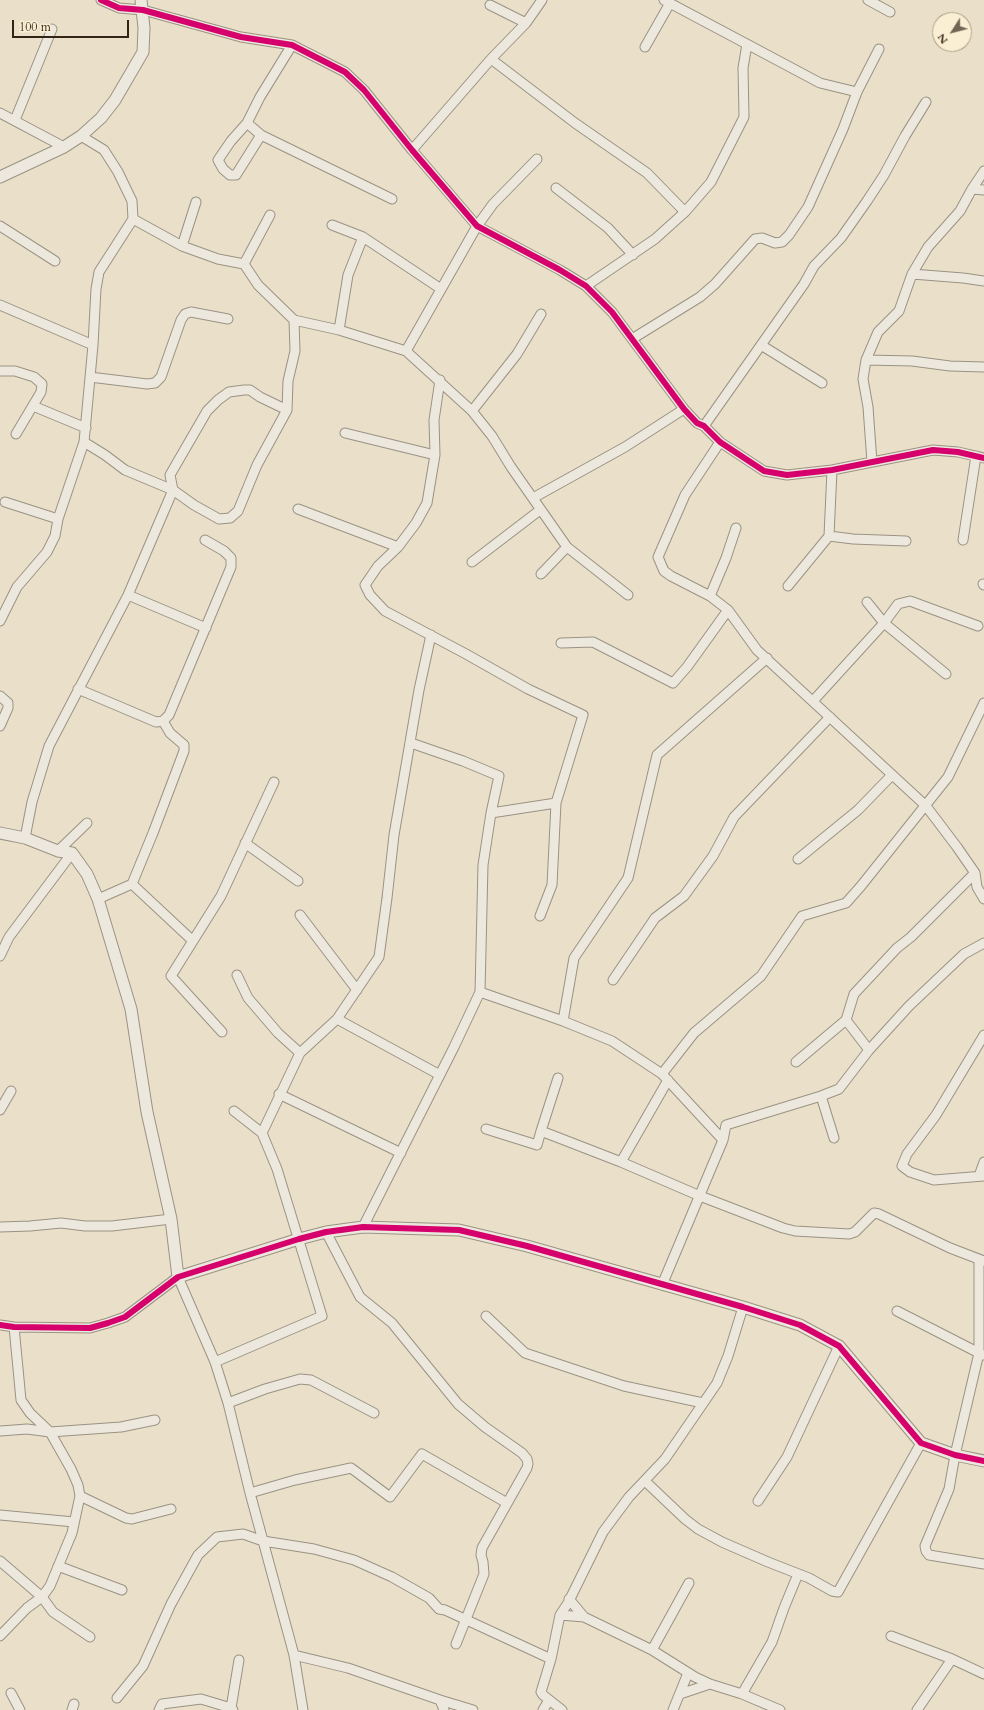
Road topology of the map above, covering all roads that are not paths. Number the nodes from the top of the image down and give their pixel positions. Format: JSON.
{"nodes":[{"id":1,"x":101,"y":0,"type":"edge"},
{"id":2,"x":542,"y":0,"type":"edge"},
{"id":3,"x":868,"y":0,"type":"edge"},
{"id":4,"x":667,"y":1,"type":"edge"},
{"id":5,"x":142,"y":5,"type":"edge"},
{"id":6,"x":490,"y":5,"type":"dead end"},
{"id":7,"x":890,"y":12,"type":"dead end"},
{"id":8,"x":526,"y":23,"type":"junction"},
{"id":9,"x":52,"y":29,"type":"dead end"},
{"id":10,"x":747,"y":44,"type":"junction"},
{"id":11,"x":292,"y":45,"type":"junction"},
{"id":12,"x":645,"y":47,"type":"dead end"},
{"id":13,"x":879,"y":49,"type":"dead end"},
{"id":14,"x":491,"y":59,"type":"junction"},
{"id":15,"x":857,"y":92,"type":"junction"},
{"id":16,"x":926,"y":102,"type":"dead end"},
{"id":17,"x":0,"y":112,"type":"edge"},
{"id":18,"x":15,"y":120,"type":"junction"},
{"id":19,"x":247,"y":123,"type":"junction"},
{"id":20,"x":81,"y":136,"type":"junction"},
{"id":21,"x":261,"y":136,"type":"junction"},
{"id":22,"x":64,"y":147,"type":"junction"},
{"id":23,"x":412,"y":150,"type":"junction"},
{"id":24,"x":537,"y":160,"type":"dead end"},
{"id":25,"x":984,"y":171,"type":"edge"},
{"id":26,"x":0,"y":176,"type":"edge"},
{"id":27,"x":556,"y":188,"type":"dead end"},
{"id":28,"x":972,"y":189,"type":"junction"},
{"id":29,"x":984,"y":190,"type":"edge"},
{"id":30,"x":392,"y":199,"type":"dead end"},
{"id":31,"x":196,"y":202,"type":"dead end"},
{"id":32,"x":685,"y":212,"type":"junction"},
{"id":33,"x":270,"y":215,"type":"dead end"},
{"id":34,"x":133,"y":219,"type":"junction"},
{"id":35,"x":332,"y":225,"type":"dead end"},
{"id":36,"x":0,"y":226,"type":"edge"},
{"id":37,"x":477,"y":226,"type":"junction"},
{"id":38,"x":363,"y":237,"type":"junction"},
{"id":39,"x":182,"y":246,"type":"junction"},
{"id":40,"x":633,"y":255,"type":"junction"},
{"id":41,"x":56,"y":261,"type":"dead end"},
{"id":42,"x":244,"y":264,"type":"junction"},
{"id":43,"x":912,"y":274,"type":"junction"},
{"id":44,"x":984,"y":281,"type":"edge"},
{"id":45,"x":586,"y":286,"type":"junction"},
{"id":46,"x":441,"y":289,"type":"junction"},
{"id":47,"x":0,"y":305,"type":"edge"},
{"id":48,"x":541,"y":314,"type":"dead end"},
{"id":49,"x":228,"y":319,"type":"dead end"},
{"id":50,"x":294,"y":320,"type":"junction"},
{"id":51,"x":339,"y":330,"type":"junction"},
{"id":52,"x":632,"y":339,"type":"junction"},
{"id":53,"x":761,"y":345,"type":"junction"},
{"id":54,"x":93,"y":346,"type":"junction"},
{"id":55,"x":406,"y":351,"type":"junction"},
{"id":56,"x":866,"y":360,"type":"junction"},
{"id":57,"x":984,"y":367,"type":"edge"},
{"id":58,"x":0,"y":371,"type":"edge"},
{"id":59,"x":90,"y":377,"type":"junction"},
{"id":60,"x":440,"y":380,"type":"junction"},
{"id":61,"x":822,"y":383,"type":"dead end"},
{"id":62,"x":33,"y":406,"type":"junction"},
{"id":63,"x":684,"y":409,"type":"junction"},
{"id":64,"x":287,"y":410,"type":"junction"},
{"id":65,"x":472,"y":411,"type":"junction"},
{"id":66,"x":704,"y":426,"type":"junction"},
{"id":67,"x":86,"y":428,"type":"junction"},
{"id":68,"x":345,"y":433,"type":"dead end"},
{"id":69,"x":16,"y":434,"type":"dead end"},
{"id":70,"x":84,"y":442,"type":"junction"},
{"id":71,"x":720,"y":442,"type":"junction"},
{"id":72,"x":435,"y":455,"type":"junction"},
{"id":73,"x":980,"y":457,"type":"edge"},
{"id":74,"x":872,"y":462,"type":"junction"},
{"id":75,"x":832,"y":470,"type":"junction"},
{"id":76,"x":173,"y":490,"type":"junction"},
{"id":77,"x":533,"y":498,"type":"junction"},
{"id":78,"x":5,"y":502,"type":"dead end"},
{"id":79,"x":298,"y":509,"type":"dead end"},
{"id":80,"x":540,"y":510,"type":"junction"},
{"id":81,"x":58,"y":519,"type":"junction"},
{"id":82,"x":736,"y":528,"type":"dead end"},
{"id":83,"x":828,"y":536,"type":"junction"},
{"id":84,"x":205,"y":540,"type":"dead end"},
{"id":85,"x":963,"y":540,"type":"dead end"},
{"id":86,"x":906,"y":541,"type":"dead end"},
{"id":87,"x":398,"y":546,"type":"junction"},
{"id":88,"x":567,"y":547,"type":"junction"},
{"id":89,"x":472,"y":562,"type":"dead end"},
{"id":90,"x":541,"y":574,"type":"dead end"},
{"id":91,"x":788,"y":586,"type":"dead end"},
{"id":92,"x":128,"y":595,"type":"junction"},
{"id":93,"x":628,"y":595,"type":"dead end"},
{"id":94,"x":710,"y":596,"type":"junction"},
{"id":95,"x":867,"y":602,"type":"dead end"},
{"id":96,"x":728,"y":610,"type":"junction"},
{"id":97,"x":0,"y":621,"type":"edge"},
{"id":98,"x":884,"y":623,"type":"junction"},
{"id":99,"x":978,"y":626,"type":"dead end"},
{"id":100,"x":206,"y":628,"type":"junction"},
{"id":101,"x":431,"y":635,"type":"junction"},
{"id":102,"x":561,"y":643,"type":"dead end"},
{"id":103,"x":767,"y":658,"type":"junction"},
{"id":104,"x":946,"y":674,"type":"dead end"},
{"id":105,"x":78,"y":690,"type":"junction"},
{"id":106,"x":0,"y":696,"type":"edge"},
{"id":107,"x":813,"y":701,"type":"junction"},
{"id":108,"x":984,"y":703,"type":"edge"},
{"id":109,"x":830,"y":717,"type":"junction"},
{"id":110,"x":163,"y":721,"type":"junction"},
{"id":111,"x":0,"y":726,"type":"edge"},
{"id":112,"x":411,"y":743,"type":"junction"},
{"id":113,"x":891,"y":776,"type":"junction"},
{"id":114,"x":274,"y":782,"type":"dead end"},
{"id":115,"x":556,"y":803,"type":"junction"},
{"id":116,"x":926,"y":806,"type":"junction"},
{"id":117,"x":491,"y":814,"type":"junction"},
{"id":118,"x":87,"y":823,"type":"dead end"},
{"id":119,"x":0,"y":832,"type":"edge"},
{"id":120,"x":25,"y":838,"type":"junction"},
{"id":121,"x":244,"y":843,"type":"junction"},
{"id":122,"x":58,"y":851,"type":"junction"},
{"id":123,"x":72,"y":853,"type":"junction"},
{"id":124,"x":798,"y":859,"type":"dead end"},
{"id":125,"x":975,"y":873,"type":"junction"},
{"id":126,"x":298,"y":881,"type":"dead end"},
{"id":127,"x":132,"y":884,"type":"junction"},
{"id":128,"x":981,"y":885,"type":"edge"},
{"id":129,"x":98,"y":899,"type":"junction"},
{"id":130,"x":984,"y":899,"type":"edge"},
{"id":131,"x":300,"y":915,"type":"dead end"},
{"id":132,"x":540,"y":916,"type":"dead end"},
{"id":133,"x":193,"y":941,"type":"junction"},
{"id":134,"x":984,"y":943,"type":"edge"},
{"id":135,"x":0,"y":956,"type":"edge"},
{"id":136,"x":237,"y":975,"type":"dead end"},
{"id":137,"x":613,"y":980,"type":"dead end"},
{"id":138,"x":357,"y":990,"type":"junction"},
{"id":139,"x":480,"y":992,"type":"junction"},
{"id":140,"x":337,"y":1018,"type":"junction"},
{"id":141,"x":846,"y":1020,"type":"junction"},
{"id":142,"x":563,"y":1021,"type":"junction"},
{"id":143,"x":222,"y":1032,"type":"dead end"},
{"id":144,"x":984,"y":1034,"type":"edge"},
{"id":145,"x":869,"y":1050,"type":"junction"},
{"id":146,"x":300,"y":1053,"type":"junction"},
{"id":147,"x":796,"y":1062,"type":"dead end"},
{"id":148,"x":440,"y":1075,"type":"junction"},
{"id":149,"x":665,"y":1077,"type":"junction"},
{"id":150,"x":558,"y":1078,"type":"dead end"},
{"id":151,"x":11,"y":1091,"type":"dead end"},
{"id":152,"x":279,"y":1094,"type":"junction"},
{"id":153,"x":821,"y":1096,"type":"junction"},
{"id":154,"x":0,"y":1110,"type":"edge"},
{"id":155,"x":234,"y":1111,"type":"dead end"},
{"id":156,"x":486,"y":1129,"type":"dead end"},
{"id":157,"x":541,"y":1131,"type":"junction"},
{"id":158,"x":262,"y":1133,"type":"junction"},
{"id":159,"x":834,"y":1138,"type":"dead end"},
{"id":160,"x":723,"y":1140,"type":"junction"},
{"id":161,"x":400,"y":1153,"type":"junction"},
{"id":162,"x":621,"y":1162,"type":"junction"},
{"id":163,"x":984,"y":1162,"type":"edge"},
{"id":164,"x":981,"y":1176,"type":"edge"},
{"id":165,"x":700,"y":1196,"type":"junction"},
{"id":166,"x":171,"y":1219,"type":"junction"},
{"id":167,"x":0,"y":1227,"type":"edge"},
{"id":168,"x":363,"y":1227,"type":"junction"},
{"id":169,"x":326,"y":1232,"type":"junction"},
{"id":170,"x":299,"y":1238,"type":"junction"},
{"id":171,"x":982,"y":1261,"type":"edge"},
{"id":172,"x":178,"y":1277,"type":"junction"},
{"id":173,"x":662,"y":1285,"type":"junction"},
{"id":174,"x":743,"y":1307,"type":"junction"},
{"id":175,"x":897,"y":1311,"type":"dead end"},
{"id":176,"x":486,"y":1316,"type":"dead end"},
{"id":177,"x":0,"y":1326,"type":"edge"},
{"id":178,"x":14,"y":1327,"type":"junction"},
{"id":179,"x":838,"y":1346,"type":"junction"},
{"id":180,"x":982,"y":1354,"type":"edge"},
{"id":181,"x":214,"y":1362,"type":"junction"},
{"id":182,"x":228,"y":1403,"type":"junction"},
{"id":183,"x":703,"y":1403,"type":"junction"},
{"id":184,"x":374,"y":1413,"type":"dead end"},
{"id":185,"x":155,"y":1420,"type":"dead end"},
{"id":186,"x":0,"y":1431,"type":"edge"},
{"id":187,"x":50,"y":1432,"type":"junction"},
{"id":188,"x":921,"y":1443,"type":"junction"},
{"id":189,"x":955,"y":1455,"type":"junction"},
{"id":190,"x":984,"y":1461,"type":"edge"},
{"id":191,"x":645,"y":1480,"type":"junction"},
{"id":192,"x":250,"y":1493,"type":"junction"},
{"id":193,"x":80,"y":1496,"type":"junction"},
{"id":194,"x":758,"y":1500,"type":"dead end"},
{"id":195,"x":508,"y":1503,"type":"junction"},
{"id":196,"x":171,"y":1509,"type":"dead end"},
{"id":197,"x":0,"y":1516,"type":"edge"},
{"id":198,"x":74,"y":1522,"type":"junction"},
{"id":199,"x":263,"y":1541,"type":"junction"},
{"id":200,"x":0,"y":1561,"type":"edge"},
{"id":201,"x":984,"y":1564,"type":"edge"},
{"id":202,"x":58,"y":1566,"type":"junction"},
{"id":203,"x":798,"y":1574,"type":"junction"},
{"id":204,"x":689,"y":1583,"type":"dead end"},
{"id":205,"x":122,"y":1590,"type":"dead end"},
{"id":206,"x":42,"y":1597,"type":"junction"},
{"id":207,"x":569,"y":1599,"type":"junction"},
{"id":208,"x":560,"y":1615,"type":"junction"},
{"id":209,"x":584,"y":1617,"type":"junction"},
{"id":210,"x":467,"y":1620,"type":"junction"},
{"id":211,"x":0,"y":1636,"type":"edge"},
{"id":212,"x":891,"y":1636,"type":"dead end"},
{"id":213,"x":90,"y":1638,"type":"dead end"},
{"id":214,"x":456,"y":1644,"type":"dead end"},
{"id":215,"x":652,"y":1650,"type":"junction"},
{"id":216,"x":294,"y":1655,"type":"junction"},
{"id":217,"x":551,"y":1659,"type":"junction"},
{"id":218,"x":952,"y":1659,"type":"junction"},
{"id":219,"x":239,"y":1660,"type":"dead end"},
{"id":220,"x":688,"y":1673,"type":"junction"},
{"id":221,"x":984,"y":1674,"type":"edge"},
{"id":222,"x":710,"y":1684,"type":"junction"},
{"id":223,"x":11,"y":1693,"type":"dead end"},
{"id":224,"x":680,"y":1694,"type":"junction"},
{"id":225,"x":742,"y":1694,"type":"junction"},
{"id":226,"x":116,"y":1698,"type":"dead end"},
{"id":227,"x":440,"y":1700,"type":"junction"},
{"id":228,"x":549,"y":1700,"type":"junction"},
{"id":229,"x":232,"y":1709,"type":"edge"},
{"id":230,"x":20,"y":1710,"type":"edge"},
{"id":231,"x":159,"y":1710,"type":"edge"},
{"id":232,"x":303,"y":1710,"type":"edge"},
{"id":233,"x":444,"y":1710,"type":"edge"},
{"id":234,"x":473,"y":1710,"type":"edge"},
{"id":235,"x":543,"y":1710,"type":"edge"},
{"id":236,"x":562,"y":1710,"type":"edge"},
{"id":237,"x":673,"y":1710,"type":"edge"},
{"id":238,"x":780,"y":1710,"type":"edge"},
{"id":239,"x":917,"y":1710,"type":"edge"}],
"edges":[{"from":1,"to":5,"type":"street"},
{"from":2,"to":8,"type":"street"},
{"from":3,"to":7,"type":"street"},
{"from":4,"to":10,"type":"street"},
{"from":4,"to":12,"type":"street"},
{"from":5,"to":11,"type":"street"},
{"from":5,"to":20,"type":"street"},
{"from":6,"to":8,"type":"street"},
{"from":8,"to":14,"type":"street"},
{"from":9,"to":18,"type":"street"},
{"from":10,"to":15,"type":"street"},
{"from":10,"to":32,"type":"street"},
{"from":11,"to":19,"type":"street"},
{"from":11,"to":23,"type":"street"},
{"from":13,"to":15,"type":"street"},
{"from":14,"to":23,"type":"street"},
{"from":14,"to":32,"type":"street"},
{"from":15,"to":52,"type":"street"},
{"from":16,"to":53,"type":"street"},
{"from":17,"to":18,"type":"street"},
{"from":18,"to":22,"type":"street"},
{"from":19,"to":21,"type":"street"},
{"from":19,"to":21,"type":"street"},
{"from":20,"to":22,"type":"street"},
{"from":20,"to":34,"type":"street"},
{"from":21,"to":30,"type":"street"},
{"from":22,"to":26,"type":"street"},
{"from":23,"to":37,"type":"street"},
{"from":24,"to":37,"type":"street"},
{"from":25,"to":28,"type":"street"},
{"from":27,"to":40,"type":"street"},
{"from":28,"to":29,"type":"street"},
{"from":28,"to":43,"type":"street"},
{"from":31,"to":39,"type":"street"},
{"from":32,"to":40,"type":"street"},
{"from":33,"to":42,"type":"street"},
{"from":34,"to":39,"type":"street"},
{"from":34,"to":54,"type":"street"},
{"from":35,"to":38,"type":"street"},
{"from":36,"to":41,"type":"street"},
{"from":37,"to":45,"type":"street"},
{"from":37,"to":46,"type":"street"},
{"from":38,"to":46,"type":"street"},
{"from":38,"to":51,"type":"street"},
{"from":39,"to":42,"type":"street"},
{"from":40,"to":45,"type":"street"},
{"from":42,"to":50,"type":"street"},
{"from":43,"to":44,"type":"street"},
{"from":43,"to":56,"type":"street"},
{"from":45,"to":52,"type":"street"},
{"from":46,"to":55,"type":"street"},
{"from":47,"to":54,"type":"street"},
{"from":48,"to":65,"type":"street"},
{"from":49,"to":59,"type":"street"},
{"from":50,"to":51,"type":"street"},
{"from":50,"to":64,"type":"street"},
{"from":51,"to":55,"type":"street"},
{"from":52,"to":63,"type":"street"},
{"from":53,"to":61,"type":"street"},
{"from":53,"to":66,"type":"street"},
{"from":54,"to":59,"type":"street"},
{"from":55,"to":60,"type":"street"},
{"from":56,"to":57,"type":"street"},
{"from":56,"to":74,"type":"street"},
{"from":58,"to":62,"type":"street"},
{"from":59,"to":67,"type":"street"},
{"from":60,"to":65,"type":"street"},
{"from":60,"to":72,"type":"street"},
{"from":62,"to":67,"type":"street"},
{"from":62,"to":69,"type":"street"},
{"from":63,"to":66,"type":"street"},
{"from":63,"to":77,"type":"street"},
{"from":64,"to":76,"type":"street"},
{"from":64,"to":76,"type":"street"},
{"from":65,"to":77,"type":"street"},
{"from":66,"to":71,"type":"street"},
{"from":67,"to":70,"type":"street"},
{"from":68,"to":72,"type":"street"},
{"from":70,"to":76,"type":"street"},
{"from":70,"to":81,"type":"street"},
{"from":71,"to":75,"type":"street"},
{"from":71,"to":94,"type":"street"},
{"from":72,"to":87,"type":"street"},
{"from":73,"to":74,"type":"street"},
{"from":73,"to":85,"type":"street"},
{"from":74,"to":75,"type":"street"},
{"from":75,"to":83,"type":"street"},
{"from":76,"to":92,"type":"street"},
{"from":77,"to":80,"type":"street"},
{"from":78,"to":81,"type":"street"},
{"from":79,"to":87,"type":"street"},
{"from":80,"to":88,"type":"street"},
{"from":80,"to":89,"type":"street"},
{"from":81,"to":97,"type":"street"},
{"from":82,"to":94,"type":"street"},
{"from":83,"to":86,"type":"street"},
{"from":83,"to":91,"type":"street"},
{"from":84,"to":100,"type":"street"},
{"from":87,"to":101,"type":"street"},
{"from":88,"to":90,"type":"street"},
{"from":88,"to":93,"type":"street"},
{"from":92,"to":100,"type":"street"},
{"from":92,"to":105,"type":"street"},
{"from":94,"to":96,"type":"street"},
{"from":95,"to":98,"type":"street"},
{"from":96,"to":102,"type":"street"},
{"from":96,"to":103,"type":"street"},
{"from":98,"to":99,"type":"street"},
{"from":98,"to":104,"type":"street"},
{"from":98,"to":107,"type":"street"},
{"from":100,"to":110,"type":"street"},
{"from":101,"to":112,"type":"street"},
{"from":101,"to":115,"type":"street"},
{"from":103,"to":107,"type":"street"},
{"from":103,"to":142,"type":"street"},
{"from":105,"to":110,"type":"street"},
{"from":105,"to":120,"type":"street"},
{"from":106,"to":111,"type":"street"},
{"from":107,"to":109,"type":"street"},
{"from":108,"to":116,"type":"street"},
{"from":109,"to":113,"type":"street"},
{"from":109,"to":137,"type":"street"},
{"from":110,"to":127,"type":"street"},
{"from":112,"to":117,"type":"street"},
{"from":112,"to":138,"type":"street"},
{"from":113,"to":116,"type":"street"},
{"from":113,"to":124,"type":"street"},
{"from":114,"to":121,"type":"street"},
{"from":115,"to":117,"type":"street"},
{"from":115,"to":132,"type":"street"},
{"from":116,"to":125,"type":"street"},
{"from":116,"to":149,"type":"street"},
{"from":117,"to":139,"type":"street"},
{"from":118,"to":122,"type":"street"},
{"from":119,"to":120,"type":"street"},
{"from":120,"to":122,"type":"street"},
{"from":121,"to":126,"type":"street"},
{"from":121,"to":133,"type":"street"},
{"from":122,"to":123,"type":"street"},
{"from":123,"to":129,"type":"street"},
{"from":123,"to":135,"type":"street"},
{"from":125,"to":128,"type":"street"},
{"from":125,"to":141,"type":"street"},
{"from":127,"to":129,"type":"street"},
{"from":127,"to":133,"type":"street"},
{"from":128,"to":130,"type":"street"},
{"from":129,"to":166,"type":"street"},
{"from":131,"to":138,"type":"street"},
{"from":133,"to":143,"type":"street"},
{"from":134,"to":145,"type":"street"},
{"from":136,"to":146,"type":"street"},
{"from":138,"to":140,"type":"street"},
{"from":139,"to":142,"type":"street"},
{"from":139,"to":148,"type":"street"},
{"from":140,"to":146,"type":"street"},
{"from":140,"to":148,"type":"street"},
{"from":141,"to":145,"type":"street"},
{"from":141,"to":147,"type":"street"},
{"from":142,"to":149,"type":"street"},
{"from":144,"to":164,"type":"street"},
{"from":145,"to":153,"type":"street"},
{"from":146,"to":152,"type":"street"},
{"from":148,"to":161,"type":"street"},
{"from":149,"to":160,"type":"street"},
{"from":149,"to":162,"type":"street"},
{"from":150,"to":157,"type":"street"},
{"from":151,"to":154,"type":"street"},
{"from":152,"to":158,"type":"street"},
{"from":152,"to":161,"type":"street"},
{"from":153,"to":159,"type":"street"},
{"from":153,"to":160,"type":"street"},
{"from":155,"to":158,"type":"street"},
{"from":156,"to":157,"type":"street"},
{"from":157,"to":162,"type":"street"},
{"from":158,"to":170,"type":"street"},
{"from":160,"to":165,"type":"street"},
{"from":161,"to":168,"type":"street"},
{"from":162,"to":165,"type":"street"},
{"from":163,"to":164,"type":"street"},
{"from":165,"to":171,"type":"street"},
{"from":165,"to":173,"type":"street"},
{"from":166,"to":167,"type":"street"},
{"from":166,"to":172,"type":"street"},
{"from":168,"to":169,"type":"street"},
{"from":168,"to":173,"type":"street"},
{"from":169,"to":170,"type":"street"},
{"from":169,"to":195,"type":"street"},
{"from":170,"to":172,"type":"street"},
{"from":170,"to":181,"type":"street"},
{"from":171,"to":180,"type":"street"},
{"from":172,"to":178,"type":"street"},
{"from":172,"to":181,"type":"street"},
{"from":173,"to":174,"type":"street"},
{"from":174,"to":179,"type":"street"},
{"from":174,"to":183,"type":"street"},
{"from":175,"to":180,"type":"street"},
{"from":176,"to":183,"type":"street"},
{"from":177,"to":178,"type":"street"},
{"from":178,"to":187,"type":"street"},
{"from":179,"to":188,"type":"street"},
{"from":179,"to":194,"type":"street"},
{"from":180,"to":189,"type":"street"},
{"from":181,"to":182,"type":"street"},
{"from":182,"to":184,"type":"street"},
{"from":182,"to":192,"type":"street"},
{"from":183,"to":191,"type":"street"},
{"from":185,"to":187,"type":"street"},
{"from":186,"to":187,"type":"street"},
{"from":187,"to":193,"type":"street"},
{"from":188,"to":189,"type":"street"},
{"from":188,"to":203,"type":"street"},
{"from":189,"to":190,"type":"street"},
{"from":189,"to":201,"type":"street"},
{"from":191,"to":203,"type":"street"},
{"from":191,"to":207,"type":"street"},
{"from":192,"to":195,"type":"street"},
{"from":192,"to":199,"type":"street"},
{"from":193,"to":196,"type":"street"},
{"from":193,"to":198,"type":"street"},
{"from":195,"to":210,"type":"street"},
{"from":197,"to":198,"type":"street"},
{"from":198,"to":202,"type":"street"},
{"from":199,"to":210,"type":"street"},
{"from":199,"to":216,"type":"street"},
{"from":199,"to":226,"type":"street"},
{"from":200,"to":206,"type":"street"},
{"from":202,"to":205,"type":"street"},
{"from":202,"to":206,"type":"street"},
{"from":203,"to":225,"type":"street"},
{"from":204,"to":215,"type":"street"},
{"from":206,"to":211,"type":"street"},
{"from":206,"to":213,"type":"street"},
{"from":207,"to":208,"type":"street"},
{"from":207,"to":209,"type":"street"},
{"from":208,"to":209,"type":"street"},
{"from":208,"to":217,"type":"street"},
{"from":209,"to":215,"type":"street"},
{"from":210,"to":214,"type":"street"},
{"from":210,"to":217,"type":"street"},
{"from":212,"to":218,"type":"street"},
{"from":215,"to":220,"type":"street"},
{"from":216,"to":227,"type":"street"},
{"from":216,"to":232,"type":"street"},
{"from":217,"to":228,"type":"street"},
{"from":218,"to":221,"type":"street"},
{"from":218,"to":239,"type":"street"},
{"from":219,"to":229,"type":"street"},
{"from":220,"to":222,"type":"street"},
{"from":220,"to":224,"type":"street"},
{"from":222,"to":224,"type":"street"},
{"from":222,"to":225,"type":"street"},
{"from":223,"to":230,"type":"street"},
{"from":224,"to":237,"type":"street"},
{"from":225,"to":238,"type":"street"},
{"from":227,"to":233,"type":"street"},
{"from":227,"to":234,"type":"street"},
{"from":228,"to":235,"type":"street"},
{"from":228,"to":236,"type":"street"},
{"from":229,"to":231,"type":"street"}]}
